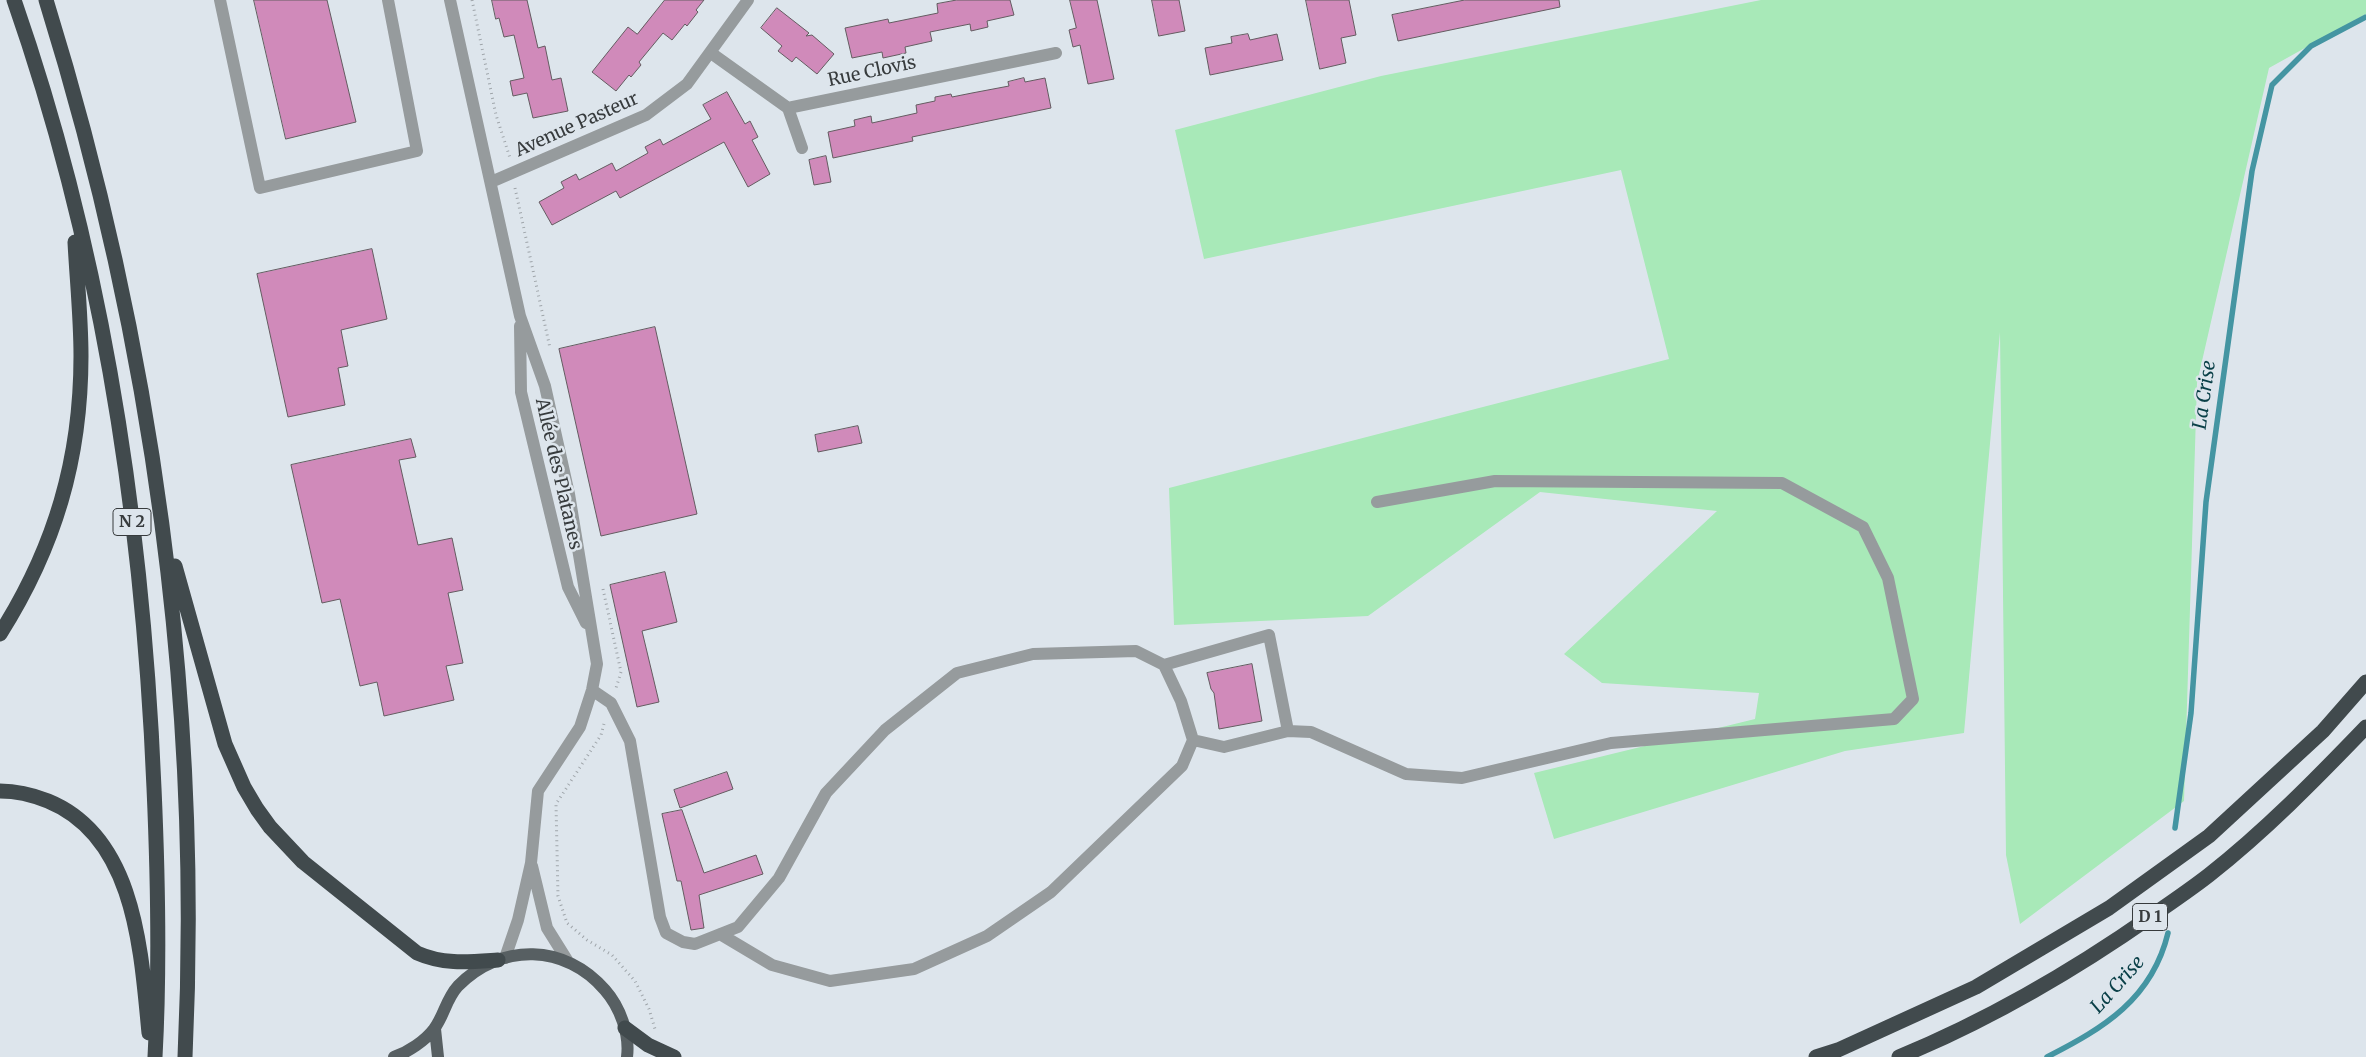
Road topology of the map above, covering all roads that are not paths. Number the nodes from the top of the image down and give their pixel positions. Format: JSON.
{"nodes":[{"id":1,"x":14,"y":0,"type":"edge"},
{"id":2,"x":46,"y":0,"type":"edge"},
{"id":3,"x":220,"y":0,"type":"edge"},
{"id":4,"x":388,"y":0,"type":"edge"},
{"id":5,"x":450,"y":0,"type":"edge"},
{"id":6,"x":748,"y":0,"type":"edge"},
{"id":7,"x":1056,"y":52,"type":"dead end"},
{"id":8,"x":712,"y":53,"type":"junction"},
{"id":9,"x":788,"y":108,"type":"junction"},
{"id":10,"x":802,"y":148,"type":"dead end"},
{"id":11,"x":491,"y":182,"type":"junction"},
{"id":12,"x":72,"y":200,"type":"junction"},
{"id":13,"x":520,"y":316,"type":"junction"},
{"id":14,"x":1377,"y":502,"type":"dead end"},
{"id":15,"x":162,"y":518,"type":"junction"},
{"id":16,"x":0,"y":634,"type":"edge"},
{"id":17,"x":592,"y":634,"type":"junction"},
{"id":18,"x":1164,"y":665,"type":"junction"},
{"id":19,"x":2366,"y":682,"type":"edge"},
{"id":20,"x":592,"y":690,"type":"junction"},
{"id":21,"x":2366,"y":727,"type":"edge"},
{"id":22,"x":1288,"y":731,"type":"junction"},
{"id":23,"x":1193,"y":740,"type":"junction"},
{"id":24,"x":0,"y":791,"type":"edge"},
{"id":25,"x":531,"y":863,"type":"junction"},
{"id":26,"x":720,"y":934,"type":"junction"},
{"id":27,"x":501,"y":959,"type":"junction"},
{"id":28,"x":567,"y":960,"type":"junction"},
{"id":29,"x":625,"y":1028,"type":"junction"},
{"id":30,"x":435,"y":1029,"type":"junction"},
{"id":31,"x":153,"y":1057,"type":"edge"},
{"id":32,"x":185,"y":1057,"type":"edge"},
{"id":33,"x":394,"y":1057,"type":"edge"},
{"id":34,"x":438,"y":1057,"type":"edge"},
{"id":35,"x":626,"y":1057,"type":"edge"},
{"id":36,"x":674,"y":1057,"type":"edge"},
{"id":37,"x":1816,"y":1057,"type":"edge"},
{"id":38,"x":1899,"y":1057,"type":"edge"}],
"edges":[{"from":1,"to":12,"type":"highway","number":"N 2"},
{"from":2,"to":15,"type":"highway","number":"N 2"},
{"from":3,"to":4,"type":"street"},
{"from":5,"to":11,"type":"street","name":"Allée des Platanes"},
{"from":6,"to":8,"type":"street","name":"Avenue Pasteur"},
{"from":7,"to":9,"type":"street","name":"Rue Clovis"},
{"from":8,"to":9,"type":"street"},
{"from":8,"to":11,"type":"street","name":"Avenue Pasteur"},
{"from":9,"to":10,"type":"street"},
{"from":11,"to":13,"type":"street","name":"Allée des Platanes"},
{"from":12,"to":16,"type":"highway"},
{"from":12,"to":31,"type":"highway","number":"N 2"},
{"from":13,"to":17,"type":"street","name":"Allée des Platanes"},
{"from":13,"to":17,"type":"street","name":"Allée des Platanes"},
{"from":14,"to":22,"type":"street"},
{"from":15,"to":27,"type":"highway"},
{"from":15,"to":32,"type":"highway","number":"N 2"},
{"from":17,"to":20,"type":"street","name":"Allée des Platanes"},
{"from":18,"to":22,"type":"street"},
{"from":18,"to":23,"type":"street"},
{"from":18,"to":26,"type":"street"},
{"from":19,"to":37,"type":"highway","number":"D 1"},
{"from":20,"to":25,"type":"street","name":"Allée des Platanes"},
{"from":20,"to":26,"type":"street"},
{"from":21,"to":38,"type":"highway","number":"D 1"},
{"from":22,"to":23,"type":"street"},
{"from":23,"to":26,"type":"street"},
{"from":24,"to":31,"type":"highway"},
{"from":25,"to":27,"type":"street","name":"Allée des Platanes"},
{"from":25,"to":28,"type":"street","name":"Allée des Platanes"},
{"from":27,"to":28,"type":"main road"},
{"from":27,"to":30,"type":"main road"},
{"from":28,"to":29,"type":"main road"},
{"from":29,"to":35,"type":"main road"},
{"from":29,"to":36,"type":"highway"},
{"from":30,"to":33,"type":"main road"},
{"from":30,"to":34,"type":"main road"}]}
